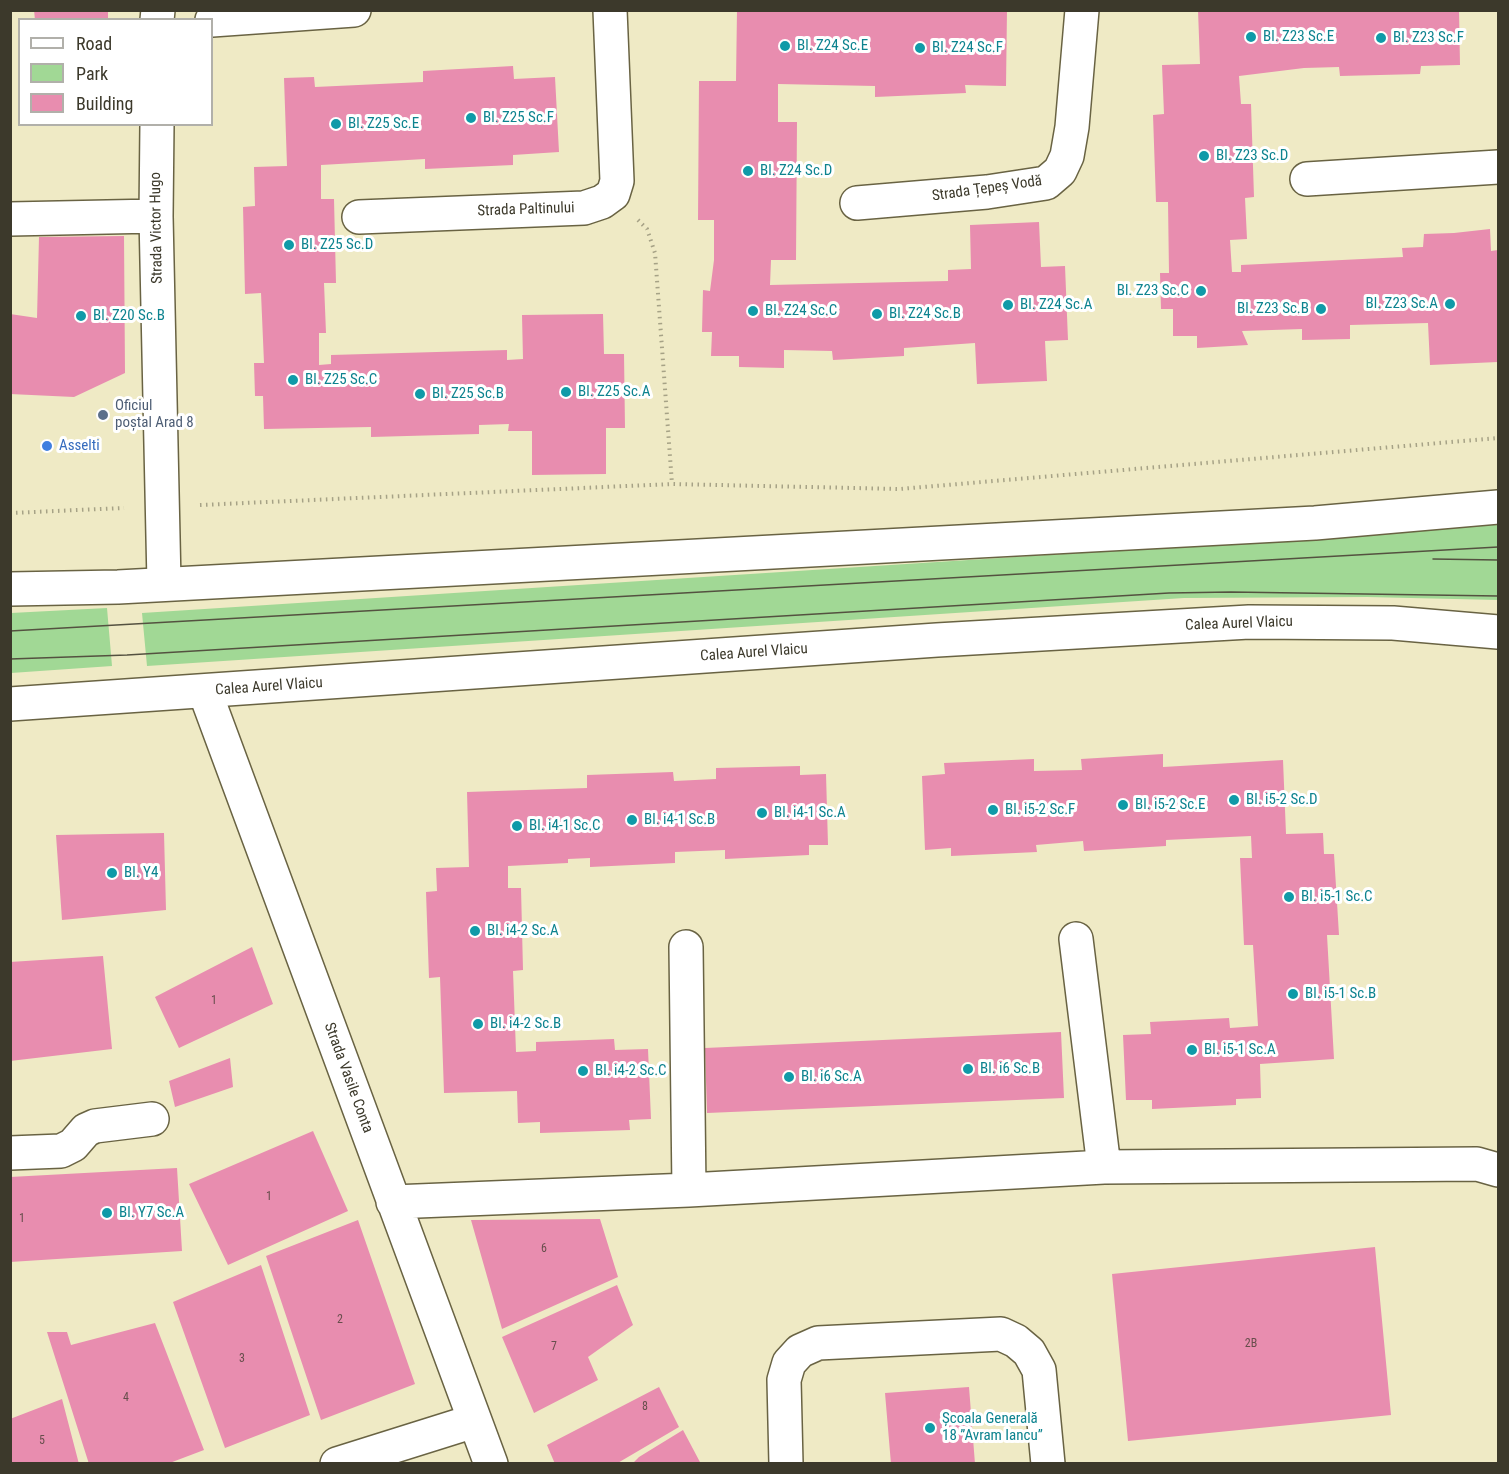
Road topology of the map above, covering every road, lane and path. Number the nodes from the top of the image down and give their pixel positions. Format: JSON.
{"nodes":[{"id":1,"x":354,"y":10,"type":"edge"},
{"id":2,"x":610,"y":10,"type":"edge"},
{"id":3,"x":1082,"y":10,"type":"edge"},
{"id":4,"x":213,"y":20,"type":"edge"},
{"id":5,"x":157,"y":126,"type":"edge"},
{"id":6,"x":1498,"y":167,"type":"edge"},
{"id":7,"x":1307,"y":178,"type":"dead end"},
{"id":8,"x":613,"y":194,"type":"junction"},
{"id":9,"x":857,"y":203,"type":"dead end"},
{"id":10,"x":156,"y":216,"type":"junction"},
{"id":11,"x":359,"y":217,"type":"dead end"},
{"id":12,"x":10,"y":219,"type":"edge"},
{"id":13,"x":1498,"y":438,"type":"edge"},
{"id":14,"x":672,"y":484,"type":"junction"},
{"id":15,"x":163,"y":506,"type":"junction"},
{"id":16,"x":1498,"y":507,"type":"edge"},
{"id":17,"x":10,"y":513,"type":"edge"},
{"id":18,"x":164,"y":583,"type":"junction"},
{"id":19,"x":10,"y":589,"type":"edge"},
{"id":20,"x":1498,"y":632,"type":"edge"},
{"id":21,"x":205,"y":692,"type":"junction"},
{"id":22,"x":10,"y":704,"type":"edge"},
{"id":23,"x":1076,"y":939,"type":"dead end"},
{"id":24,"x":686,"y":947,"type":"dead end"},
{"id":25,"x":152,"y":1119,"type":"dead end"},
{"id":26,"x":10,"y":1153,"type":"edge"},
{"id":27,"x":1492,"y":1159,"type":"edge"},
{"id":28,"x":1104,"y":1167,"type":"junction"},
{"id":29,"x":689,"y":1190,"type":"junction"},
{"id":30,"x":393,"y":1202,"type":"junction"},
{"id":31,"x":474,"y":1421,"type":"junction"},
{"id":32,"x":337,"y":1464,"type":"edge"},
{"id":33,"x":491,"y":1464,"type":"edge"},
{"id":34,"x":786,"y":1464,"type":"edge"},
{"id":35,"x":1048,"y":1464,"type":"edge"}],
"edges":[{"from":1,"to":4,"type":"main road"},
{"from":2,"to":8,"type":"main road"},
{"from":3,"to":9,"type":"main road","name":"Strada Țepeș Vodă"},
{"from":5,"to":10,"type":"main road","name":"Strada Victor Hugo"},
{"from":6,"to":7,"type":"main road"},
{"from":8,"to":11,"type":"main road","name":"Strada Paltinului"},
{"from":8,"to":14,"type":"path"},
{"from":10,"to":12,"type":"main road"},
{"from":10,"to":15,"type":"main road","name":"Strada Victor Hugo"},
{"from":13,"to":14,"type":"path"},
{"from":14,"to":15,"type":"path"},
{"from":15,"to":17,"type":"path"},
{"from":15,"to":18,"type":"main road","name":"Strada Victor Hugo"},
{"from":16,"to":18,"type":"main road"},
{"from":18,"to":19,"type":"main road"},
{"from":20,"to":21,"type":"main road","name":"Calea Aurel Vlaicu"},
{"from":21,"to":22,"type":"main road","name":"Calea Aurel Vlaicu"},
{"from":21,"to":30,"type":"main road","name":"Strada Vasile Conta"},
{"from":23,"to":28,"type":"main road"},
{"from":24,"to":29,"type":"main road"},
{"from":25,"to":26,"type":"main road"},
{"from":27,"to":28,"type":"main road"},
{"from":28,"to":29,"type":"main road"},
{"from":29,"to":30,"type":"main road"},
{"from":30,"to":31,"type":"main road","name":"Strada Vasile Conta"},
{"from":31,"to":32,"type":"main road"},
{"from":31,"to":33,"type":"main road","name":"Strada Vasile Conta"},
{"from":34,"to":35,"type":"main road"}]}
